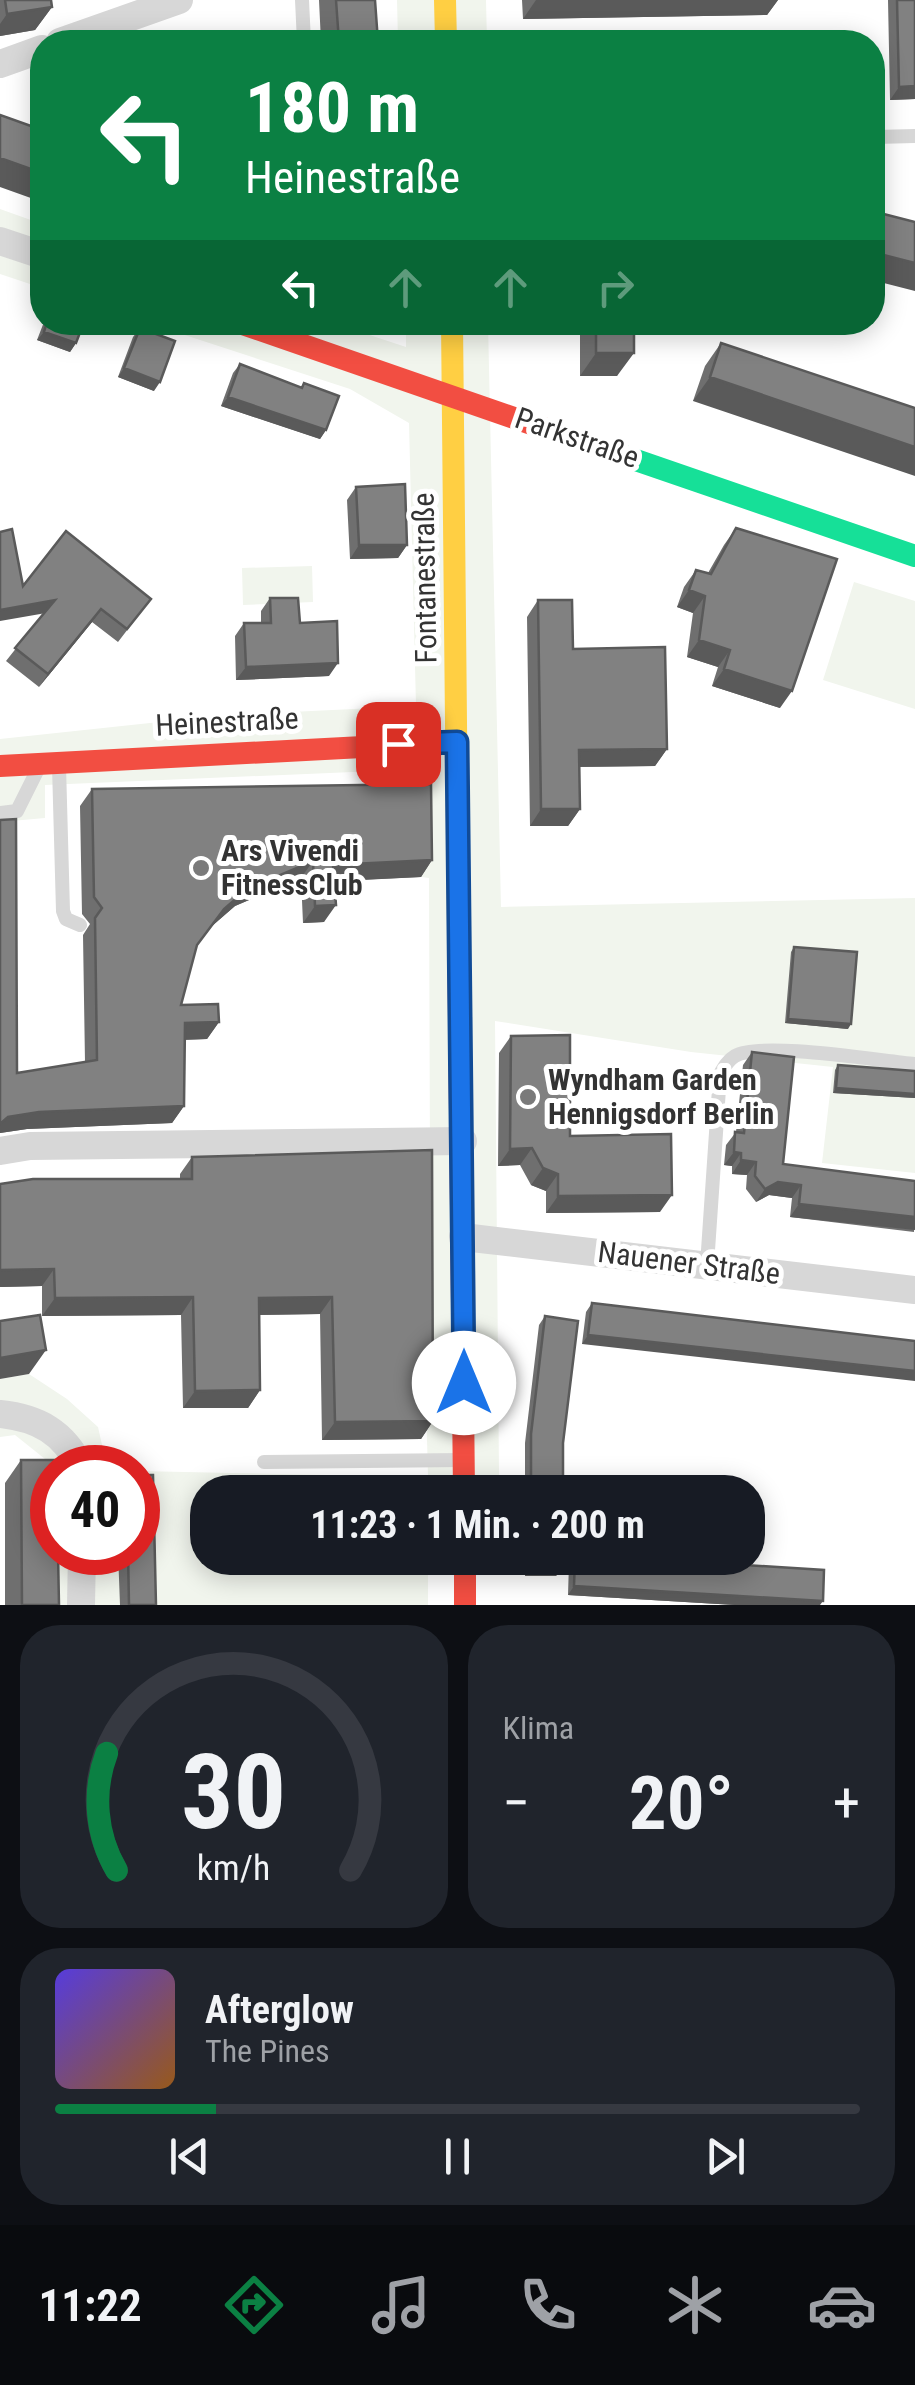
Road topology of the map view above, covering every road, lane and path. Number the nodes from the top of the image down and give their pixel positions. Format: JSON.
{"nodes":[{"id":1,"x":179,"y":0,"type":"edge"},
{"id":2,"x":302,"y":0,"type":"edge"},
{"id":3,"x":445,"y":0,"type":"edge"},
{"id":4,"x":94,"y":30,"type":"edge"},
{"id":5,"x":303,"y":30,"type":"edge"},
{"id":6,"x":446,"y":30,"type":"edge"},
{"id":7,"x":30,"y":53,"type":"edge"},
{"id":8,"x":0,"y":64,"type":"edge"},
{"id":9,"x":915,"y":136,"type":"edge"},
{"id":10,"x":885,"y":137,"type":"edge"},
{"id":11,"x":0,"y":241,"type":"edge"},
{"id":12,"x":30,"y":252,"type":"edge"},
{"id":13,"x":275,"y":335,"type":"edge"},
{"id":14,"x":452,"y":335,"type":"edge"},
{"id":15,"x":452,"y":396,"type":"junction"},
{"id":16,"x":915,"y":556,"type":"edge"},
{"id":17,"x":457,"y":742,"type":"junction"},
{"id":18,"x":50,"y":761,"type":"junction"},
{"id":19,"x":0,"y":766,"type":"edge"},
{"id":20,"x":0,"y":813,"type":"edge"},
{"id":21,"x":80,"y":925,"type":"dead end"},
{"id":22,"x":915,"y":1064,"type":"edge"},
{"id":23,"x":462,"y":1141,"type":"junction"},
{"id":24,"x":0,"y":1151,"type":"edge"},
{"id":25,"x":463,"y":1237,"type":"junction"},
{"id":26,"x":707,"y":1266,"type":"junction"},
{"id":27,"x":915,"y":1290,"type":"edge"},
{"id":28,"x":0,"y":1414,"type":"edge"},
{"id":29,"x":65,"y":1445,"type":"edge"},
{"id":30,"x":464,"y":1460,"type":"junction"},
{"id":31,"x":264,"y":1462,"type":"dead end"},
{"id":32,"x":464,"y":1475,"type":"edge"},
{"id":33,"x":82,"y":1575,"type":"edge"},
{"id":34,"x":465,"y":1575,"type":"edge"},
{"id":35,"x":81,"y":1605,"type":"edge"},
{"id":36,"x":465,"y":1605,"type":"edge"}],
"edges":[{"from":1,"to":4,"type":"street"},
{"from":2,"to":5,"type":"lane"},
{"from":3,"to":6,"type":"street"},
{"from":7,"to":8,"type":"street"},
{"from":9,"to":10,"type":"lane"},
{"from":11,"to":12,"type":"street"},
{"from":13,"to":15,"type":"street","name":"Parkstraße"},
{"from":14,"to":15,"type":"street","name":"Fontanestraße"},
{"from":15,"to":16,"type":"street","name":"Parkstraße"},
{"from":15,"to":17,"type":"street","name":"Fontanestraße"},
{"from":17,"to":18,"type":"street","name":"Heinestraße"},
{"from":17,"to":23,"type":"street","name":"Fontanestraße"},
{"from":18,"to":19,"type":"street","name":"Heinestraße"},
{"from":18,"to":20,"type":"lane"},
{"from":18,"to":21,"type":"lane"},
{"from":22,"to":26,"type":"lane"},
{"from":23,"to":24,"type":"street"},
{"from":23,"to":25,"type":"street","name":"Fontanestraße"},
{"from":25,"to":26,"type":"street","name":"Nauener Straße"},
{"from":25,"to":30,"type":"street","name":"Fontanestraße"},
{"from":26,"to":27,"type":"street","name":"Nauener Straße"},
{"from":28,"to":29,"type":"street"},
{"from":30,"to":31,"type":"lane"},
{"from":30,"to":32,"type":"street","name":"Fontanestraße"},
{"from":33,"to":35,"type":"street"},
{"from":34,"to":36,"type":"street"}]}
